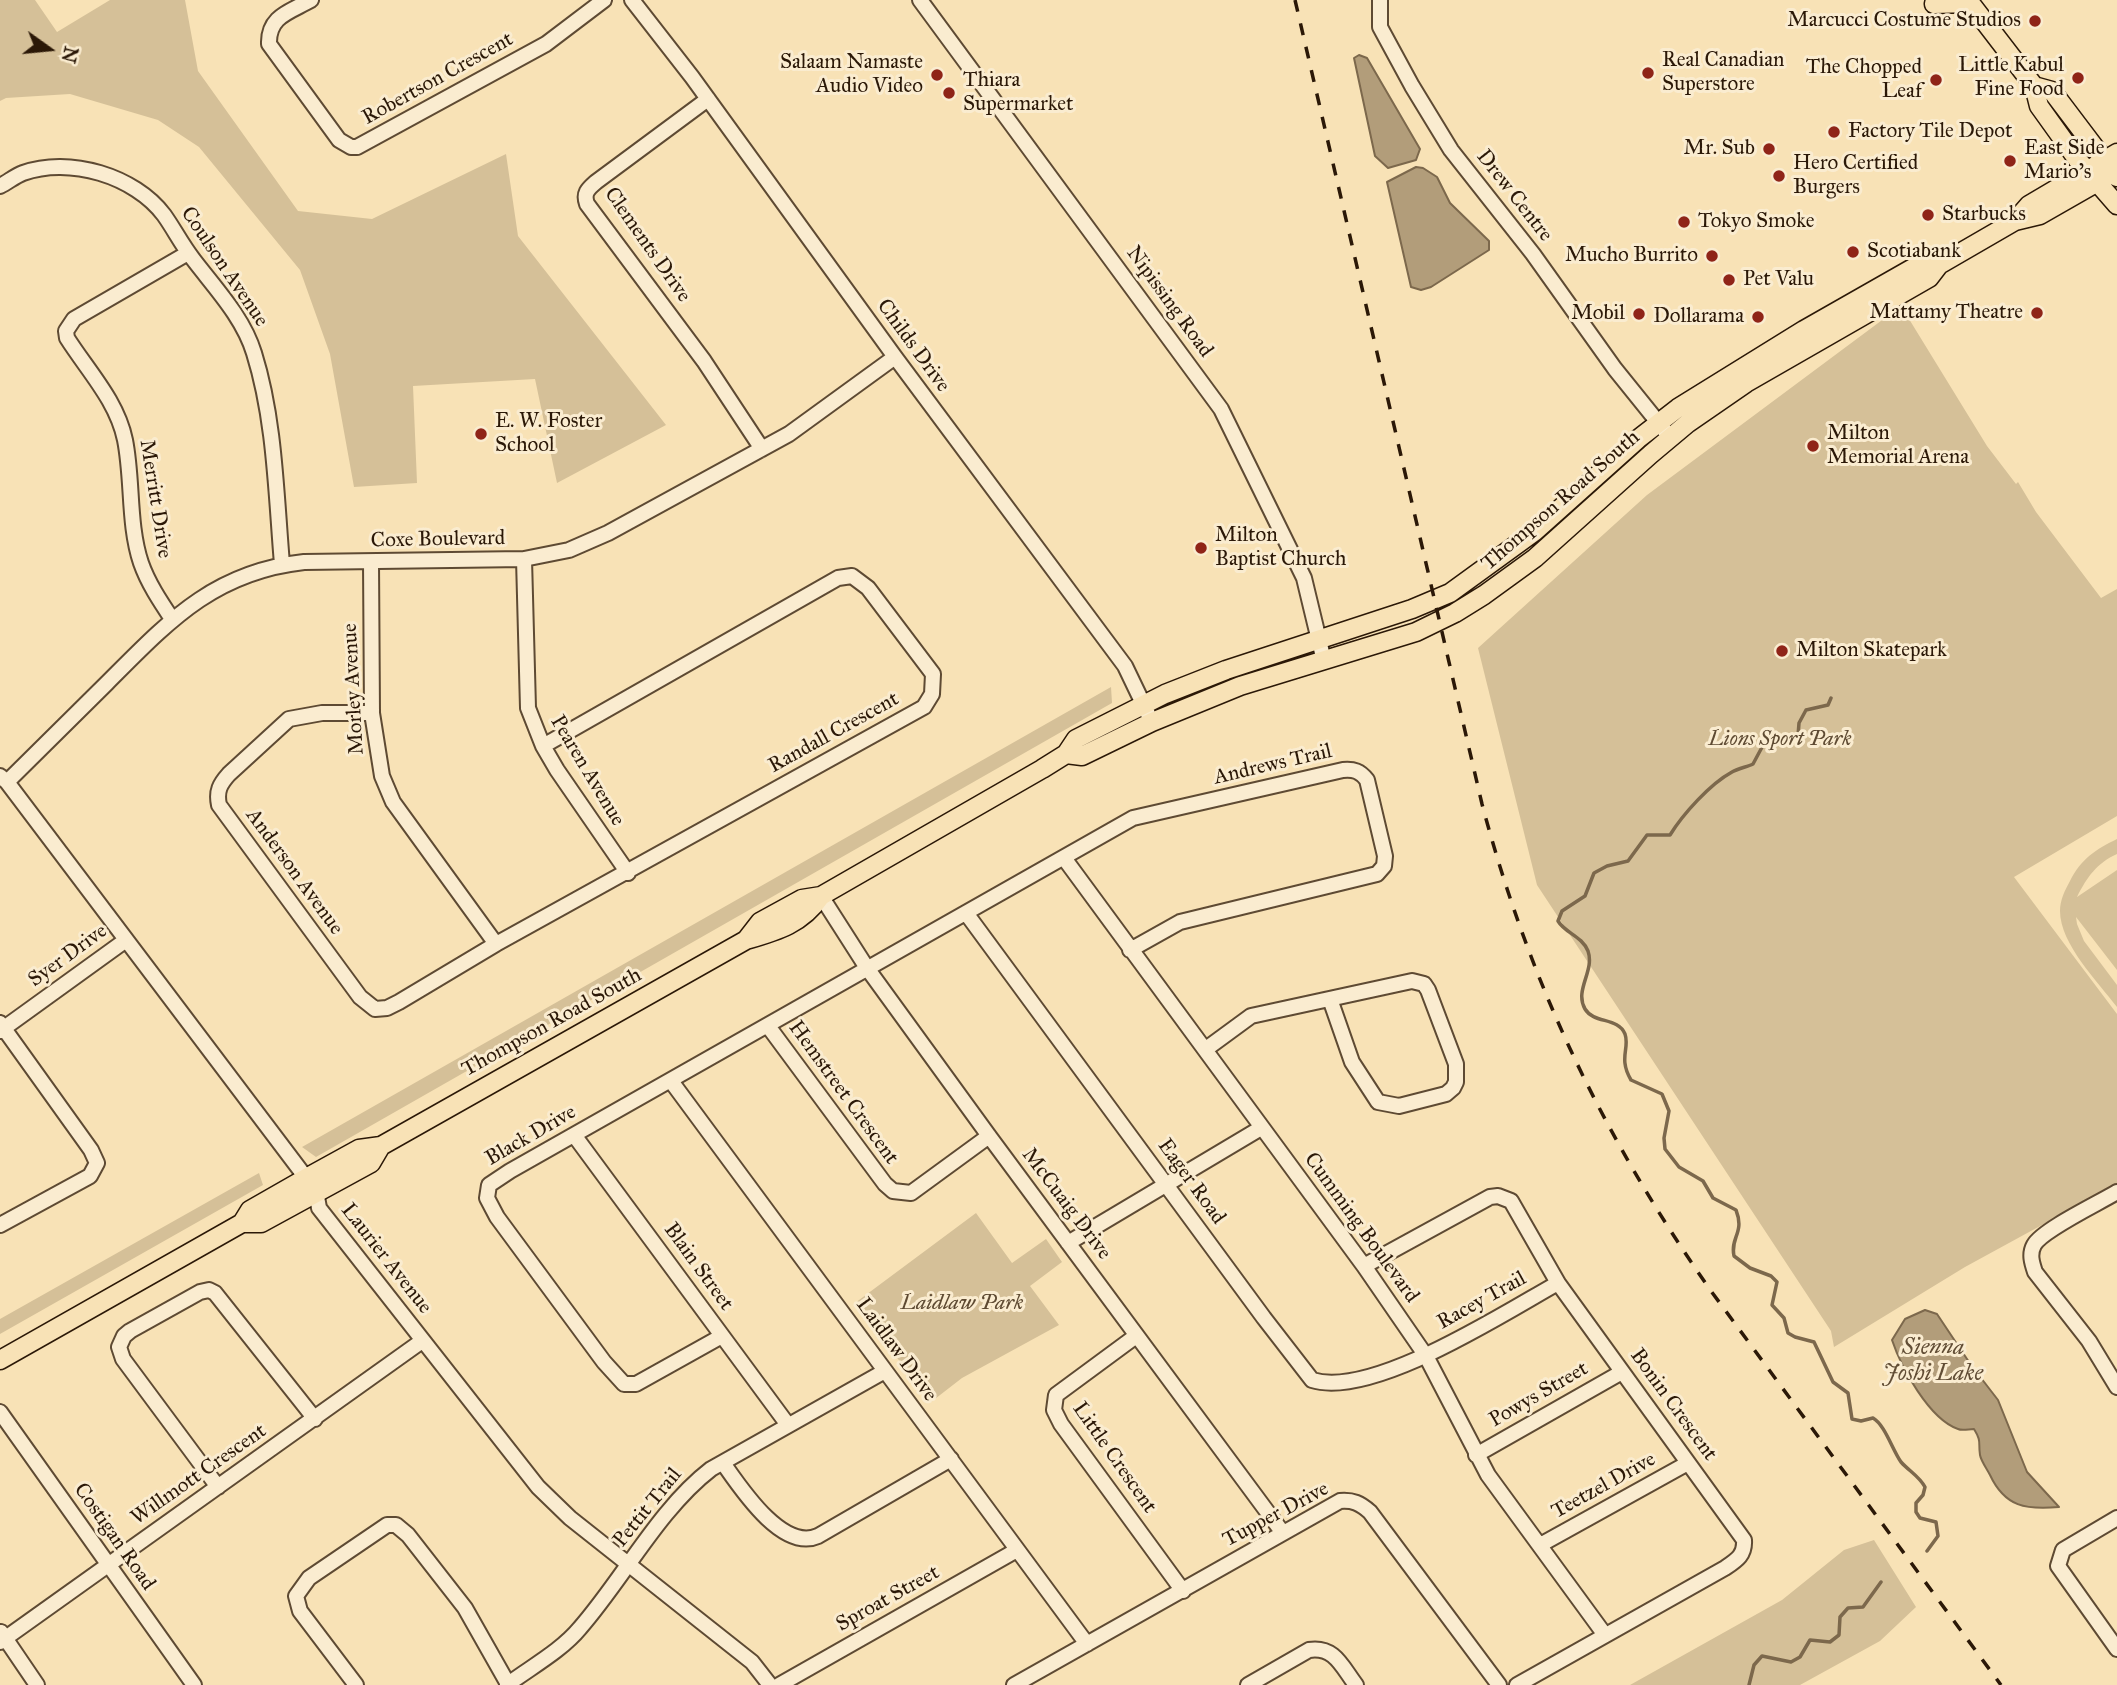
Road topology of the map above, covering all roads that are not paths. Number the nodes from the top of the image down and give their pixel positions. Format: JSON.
{"nodes":[{"id":1,"x":312,"y":0,"type":"edge"},
{"id":2,"x":604,"y":0,"type":"edge"},
{"id":3,"x":632,"y":0,"type":"edge"},
{"id":4,"x":920,"y":0,"type":"edge"},
{"id":5,"x":1380,"y":0,"type":"edge"},
{"id":6,"x":1935,"y":0,"type":"edge"},
{"id":7,"x":1969,"y":2,"type":"edge"},
{"id":8,"x":708,"y":99,"type":"junction"},
{"id":9,"x":2106,"y":170,"type":"edge"},
{"id":10,"x":0,"y":186,"type":"edge"},
{"id":11,"x":2117,"y":205,"type":"edge"},
{"id":12,"x":188,"y":253,"type":"junction"},
{"id":13,"x":1939,"y":265,"type":"junction"},
{"id":14,"x":895,"y":357,"type":"junction"},
{"id":15,"x":1659,"y":422,"type":"junction"},
{"id":16,"x":1670,"y":438,"type":"junction"},
{"id":17,"x":762,"y":449,"type":"junction"},
{"id":18,"x":524,"y":559,"type":"junction"},
{"id":19,"x":371,"y":562,"type":"junction"},
{"id":20,"x":282,"y":564,"type":"junction"},
{"id":21,"x":172,"y":619,"type":"junction"},
{"id":22,"x":1320,"y":639,"type":"junction"},
{"id":23,"x":1324,"y":662,"type":"junction"},
{"id":24,"x":1144,"y":704,"type":"junction"},
{"id":25,"x":372,"y":713,"type":"junction"},
{"id":26,"x":1152,"y":722,"type":"junction"},
{"id":27,"x":543,"y":746,"type":"junction"},
{"id":28,"x":1066,"y":754,"type":"junction"},
{"id":29,"x":4,"y":779,"type":"edge"},
{"id":30,"x":1064,"y":858,"type":"junction"},
{"id":31,"x":628,"y":873,"type":"junction"},
{"id":32,"x":821,"y":896,"type":"junction"},
{"id":33,"x":966,"y":913,"type":"junction"},
{"id":34,"x":126,"y":940,"type":"junction"},
{"id":35,"x":496,"y":944,"type":"junction"},
{"id":36,"x":1130,"y":950,"type":"junction"},
{"id":37,"x":867,"y":968,"type":"junction"},
{"id":38,"x":1330,"y":999,"type":"junction"},
{"id":39,"x":768,"y":1026,"type":"junction"},
{"id":40,"x":1,"y":1028,"type":"edge"},
{"id":41,"x":1206,"y":1049,"type":"junction"},
{"id":42,"x":671,"y":1081,"type":"junction"},
{"id":43,"x":1261,"y":1128,"type":"junction"},
{"id":44,"x":574,"y":1135,"type":"junction"},
{"id":45,"x":989,"y":1136,"type":"junction"},
{"id":46,"x":1166,"y":1184,"type":"junction"},
{"id":47,"x":311,"y":1185,"type":"junction"},
{"id":48,"x":2117,"y":1192,"type":"edge"},
{"id":49,"x":0,"y":1224,"type":"edge"},
{"id":50,"x":1068,"y":1243,"type":"junction"},
{"id":51,"x":1364,"y":1266,"type":"junction"},
{"id":52,"x":1558,"y":1283,"type":"junction"},
{"id":53,"x":1136,"y":1335,"type":"junction"},
{"id":54,"x":722,"y":1336,"type":"junction"},
{"id":55,"x":422,"y":1341,"type":"junction"},
{"id":56,"x":1426,"y":1356,"type":"junction"},
{"id":57,"x":0,"y":1360,"type":"edge"},
{"id":58,"x":885,"y":1371,"type":"junction"},
{"id":59,"x":1622,"y":1372,"type":"junction"},
{"id":60,"x":2117,"y":1387,"type":"edge"},
{"id":61,"x":0,"y":1412,"type":"edge"},
{"id":62,"x":315,"y":1419,"type":"junction"},
{"id":63,"x":789,"y":1425,"type":"junction"},
{"id":64,"x":1476,"y":1455,"type":"junction"},
{"id":65,"x":951,"y":1459,"type":"junction"},
{"id":66,"x":723,"y":1463,"type":"junction"},
{"id":67,"x":1688,"y":1463,"type":"junction"},
{"id":68,"x":218,"y":1487,"type":"junction"},
{"id":69,"x":2117,"y":1518,"type":"edge"},
{"id":70,"x":1283,"y":1533,"type":"junction"},
{"id":71,"x":1540,"y":1545,"type":"junction"},
{"id":72,"x":1017,"y":1550,"type":"junction"},
{"id":73,"x":629,"y":1564,"type":"junction"},
{"id":74,"x":109,"y":1565,"type":"junction"},
{"id":75,"x":1183,"y":1591,"type":"junction"},
{"id":76,"x":1605,"y":1635,"type":"junction"},
{"id":77,"x":2,"y":1637,"type":"edge"},
{"id":78,"x":1087,"y":1644,"type":"junction"},
{"id":79,"x":2117,"y":1648,"type":"edge"},
{"id":80,"x":37,"y":1685,"type":"edge"},
{"id":81,"x":194,"y":1685,"type":"edge"},
{"id":82,"x":356,"y":1685,"type":"edge"},
{"id":83,"x":508,"y":1685,"type":"edge"},
{"id":84,"x":770,"y":1685,"type":"edge"},
{"id":85,"x":779,"y":1685,"type":"edge"},
{"id":86,"x":1014,"y":1685,"type":"edge"},
{"id":87,"x":1248,"y":1685,"type":"edge"},
{"id":88,"x":1356,"y":1685,"type":"edge"},
{"id":89,"x":1499,"y":1685,"type":"edge"},
{"id":90,"x":1517,"y":1685,"type":"edge"}],
"edges":[{"from":1,"to":2,"type":"street","name":"Robertson Crescent"},
{"from":3,"to":8,"type":"street","name":"Childs Drive"},
{"from":4,"to":22,"type":"street","name":"Nipissing Road"},
{"from":5,"to":15,"type":"street","name":"Drew Centre"},
{"from":6,"to":7,"type":"main road"},
{"from":7,"to":9,"type":"main road"},
{"from":8,"to":14,"type":"street","name":"Childs Drive"},
{"from":8,"to":17,"type":"street","name":"Clements Drive"},
{"from":9,"to":11,"type":"main road"},
{"from":9,"to":13,"type":"main road","name":"Thompson Road South"},
{"from":10,"to":12,"type":"street","name":"Coulson Avenue"},
{"from":12,"to":20,"type":"street","name":"Coulson Avenue"},
{"from":12,"to":21,"type":"street","name":"Merritt Drive"},
{"from":13,"to":15,"type":"main road","name":"Thompson Road South"},
{"from":13,"to":16,"type":"main road","name":"Thompson Road South"},
{"from":14,"to":17,"type":"street","name":"Coxe Boulevard"},
{"from":14,"to":24,"type":"street","name":"Childs Drive"},
{"from":15,"to":16,"type":"street","name":"Drew Centre"},
{"from":15,"to":22,"type":"main road","name":"Thompson Road South"},
{"from":16,"to":23,"type":"main road","name":"Thompson Road South"},
{"from":17,"to":18,"type":"street","name":"Coxe Boulevard"},
{"from":18,"to":19,"type":"street","name":"Coxe Boulevard"},
{"from":18,"to":27,"type":"street","name":"Pearen Avenue"},
{"from":19,"to":20,"type":"street","name":"Coxe Boulevard"},
{"from":19,"to":25,"type":"street","name":"Morley Avenue"},
{"from":20,"to":21,"type":"street","name":"Coxe Boulevard"},
{"from":21,"to":29,"type":"street","name":"Coxe Boulevard"},
{"from":22,"to":23,"type":"street","name":"Nipissing Road"},
{"from":22,"to":24,"type":"main road","name":"Thompson Road South"},
{"from":23,"to":26,"type":"main road","name":"Thompson Road South"},
{"from":24,"to":26,"type":"street","name":"Childs Drive"},
{"from":24,"to":28,"type":"main road","name":"Thompson Road South"},
{"from":25,"to":35,"type":"street","name":"Morley Avenue"},
{"from":25,"to":35,"type":"street","name":"Anderson Avenue"},
{"from":26,"to":28,"type":"main road","name":"Thompson Road South"},
{"from":27,"to":31,"type":"street","name":"Pearen Avenue"},
{"from":27,"to":31,"type":"street","name":"Randall Crescent"},
{"from":28,"to":32,"type":"main road","name":"Thompson Road South"},
{"from":29,"to":34,"type":"street","name":"Laurier Avenue"},
{"from":30,"to":33,"type":"street","name":"Andrews Trail"},
{"from":30,"to":36,"type":"street","name":"Cumming Boulevard"},
{"from":30,"to":36,"type":"street","name":"Andrews Trail"},
{"from":31,"to":35,"type":"street","name":"Randall Crescent"},
{"from":32,"to":37,"type":"street","name":"McCuaig Drive"},
{"from":32,"to":47,"type":"main road","name":"Thompson Road South"},
{"from":33,"to":37,"type":"street","name":"Andrews Trail"},
{"from":33,"to":46,"type":"street","name":"Eager Road"},
{"from":34,"to":40,"type":"street","name":"Syer Drive"},
{"from":34,"to":47,"type":"street","name":"Laurier Avenue"},
{"from":36,"to":41,"type":"street","name":"Cumming Boulevard"},
{"from":37,"to":39,"type":"street","name":"Black Drive"},
{"from":37,"to":45,"type":"street","name":"McCuaig Drive"},
{"from":38,"to":38,"type":"street"},
{"from":38,"to":41,"type":"street"},
{"from":39,"to":42,"type":"street","name":"Black Drive"},
{"from":39,"to":45,"type":"street","name":"Hemstreet Crescent"},
{"from":40,"to":49,"type":"street"},
{"from":41,"to":43,"type":"street","name":"Cumming Boulevard"},
{"from":42,"to":44,"type":"street","name":"Black Drive"},
{"from":42,"to":58,"type":"street","name":"Laidlaw Drive"},
{"from":43,"to":46,"type":"street"},
{"from":43,"to":51,"type":"street","name":"Cumming Boulevard"},
{"from":44,"to":54,"type":"street","name":"Blain Street"},
{"from":44,"to":54,"type":"street","name":"Black Drive"},
{"from":45,"to":50,"type":"street","name":"McCuaig Drive"},
{"from":46,"to":50,"type":"street"},
{"from":46,"to":56,"type":"street","name":"Eager Road"},
{"from":47,"to":55,"type":"street","name":"Laurier Avenue"},
{"from":47,"to":57,"type":"main road","name":"Thompson Road South"},
{"from":48,"to":60,"type":"street"},
{"from":50,"to":53,"type":"street","name":"McCuaig Drive"},
{"from":51,"to":52,"type":"street","name":"Bonin Crescent"},
{"from":51,"to":56,"type":"street","name":"Cumming Boulevard"},
{"from":52,"to":56,"type":"street","name":"Racey Trail"},
{"from":52,"to":59,"type":"street","name":"Bonin Crescent"},
{"from":53,"to":70,"type":"street","name":"McCuaig Drive"},
{"from":53,"to":75,"type":"street","name":"Little Crescent"},
{"from":54,"to":63,"type":"street","name":"Blain Street"},
{"from":55,"to":62,"type":"street","name":"Willmott Crescent"},
{"from":55,"to":73,"type":"street","name":"Laurier Avenue"},
{"from":56,"to":64,"type":"street","name":"Cumming Boulevard"},
{"from":58,"to":63,"type":"street","name":"Pettit Trail"},
{"from":58,"to":65,"type":"street","name":"Laidlaw Drive"},
{"from":59,"to":64,"type":"street","name":"Powys Street"},
{"from":59,"to":67,"type":"street","name":"Bonin Crescent"},
{"from":61,"to":74,"type":"street","name":"Costigan Road"},
{"from":62,"to":68,"type":"street","name":"Willmott Crescent"},
{"from":62,"to":68,"type":"street"},
{"from":63,"to":66,"type":"street","name":"Pettit Trail"},
{"from":64,"to":71,"type":"street","name":"Cumming Boulevard"},
{"from":65,"to":66,"type":"street"},
{"from":65,"to":72,"type":"street","name":"Laidlaw Drive"},
{"from":66,"to":73,"type":"street","name":"Pettit Trail"},
{"from":67,"to":71,"type":"street","name":"Teetzel Drive"},
{"from":67,"to":76,"type":"street","name":"Bonin Crescent"},
{"from":68,"to":74,"type":"street","name":"Willmott Crescent"},
{"from":69,"to":79,"type":"street"},
{"from":70,"to":75,"type":"street","name":"Tupper Drive"},
{"from":70,"to":89,"type":"street","name":"Tupper Drive"},
{"from":71,"to":76,"type":"street","name":"Cumming Boulevard"},
{"from":72,"to":78,"type":"street","name":"Laidlaw Drive"},
{"from":72,"to":85,"type":"street","name":"Sproat Street"},
{"from":73,"to":83,"type":"street","name":"Pettit Trail"},
{"from":73,"to":84,"type":"street","name":"Laurier Avenue"},
{"from":74,"to":77,"type":"street","name":"Willmott Crescent"},
{"from":74,"to":81,"type":"street","name":"Costigan Road"},
{"from":75,"to":78,"type":"street","name":"Tupper Drive"},
{"from":76,"to":90,"type":"street","name":"Bonin Crescent"},
{"from":77,"to":80,"type":"street"},
{"from":78,"to":86,"type":"street","name":"Tupper Drive"},
{"from":82,"to":83,"type":"street"},
{"from":87,"to":88,"type":"street"}]}
